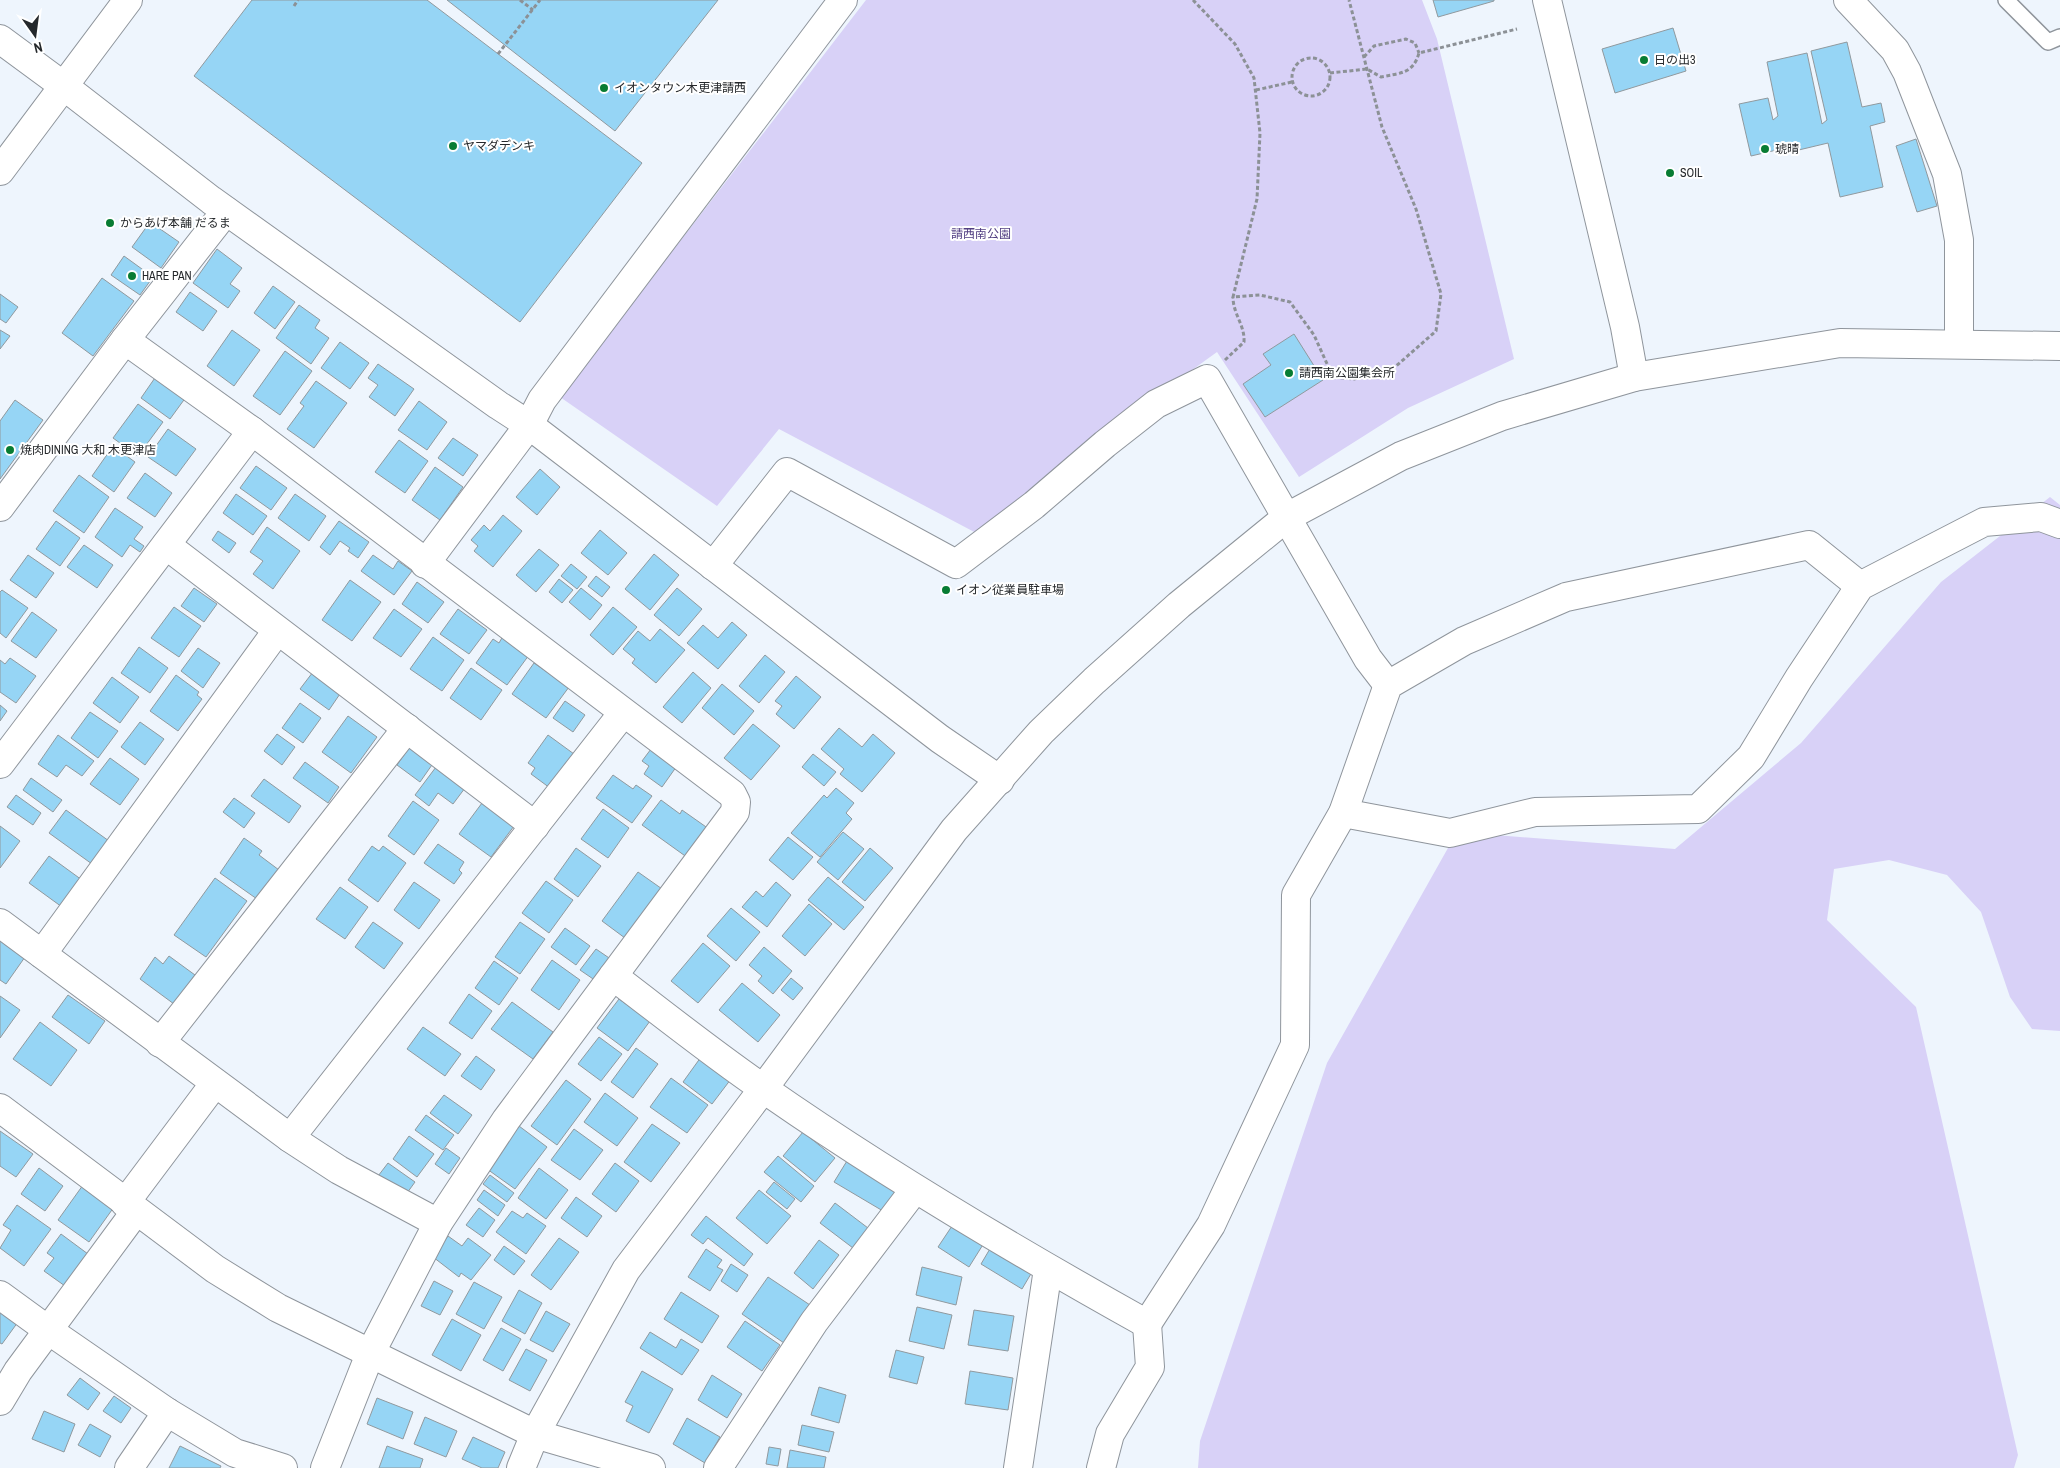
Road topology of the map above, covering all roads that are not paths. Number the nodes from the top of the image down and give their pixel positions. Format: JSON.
{"nodes":[{"id":1,"x":128,"y":0,"type":"edge"},
{"id":2,"x":843,"y":0,"type":"edge"},
{"id":3,"x":1547,"y":0,"type":"edge"},
{"id":4,"x":1848,"y":0,"type":"edge"},
{"id":5,"x":2006,"y":0,"type":"edge"},
{"id":6,"x":2060,"y":37,"type":"edge"},
{"id":7,"x":0,"y":39,"type":"edge"},
{"id":8,"x":65,"y":86,"type":"junction"},
{"id":9,"x":0,"y":170,"type":"edge"},
{"id":10,"x":226,"y":211,"type":"junction"},
{"id":11,"x":125,"y":340,"type":"junction"},
{"id":12,"x":1959,"y":344,"type":"junction"},
{"id":13,"x":2060,"y":346,"type":"edge"},
{"id":14,"x":1634,"y":377,"type":"junction"},
{"id":15,"x":529,"y":425,"type":"junction"},
{"id":16,"x":252,"y":431,"type":"junction"},
{"id":17,"x":0,"y":507,"type":"edge"},
{"id":18,"x":1287,"y":517,"type":"junction"},
{"id":19,"x":2060,"y":524,"type":"edge"},
{"id":20,"x":166,"y":544,"type":"junction"},
{"id":21,"x":425,"y":564,"type":"junction"},
{"id":22,"x":713,"y":566,"type":"junction"},
{"id":23,"x":1860,"y":586,"type":"junction"},
{"id":24,"x":277,"y":631,"type":"junction"},
{"id":25,"x":1388,"y":685,"type":"junction"},
{"id":26,"x":623,"y":713,"type":"junction"},
{"id":27,"x":407,"y":728,"type":"junction"},
{"id":28,"x":0,"y":764,"type":"edge"},
{"id":29,"x":1000,"y":780,"type":"junction"},
{"id":30,"x":1343,"y":813,"type":"junction"},
{"id":31,"x":535,"y":826,"type":"junction"},
{"id":32,"x":0,"y":923,"type":"edge"},
{"id":33,"x":42,"y":954,"type":"junction"},
{"id":34,"x":613,"y":976,"type":"junction"},
{"id":35,"x":160,"y":1043,"type":"junction"},
{"id":36,"x":215,"y":1083,"type":"junction"},
{"id":37,"x":764,"y":1089,"type":"junction"},
{"id":38,"x":0,"y":1108,"type":"edge"},
{"id":39,"x":290,"y":1138,"type":"junction"},
{"id":40,"x":915,"y":1189,"type":"junction"},
{"id":41,"x":130,"y":1207,"type":"junction"},
{"id":42,"x":438,"y":1223,"type":"junction"},
{"id":43,"x":1048,"y":1269,"type":"junction"},
{"id":44,"x":0,"y":1294,"type":"edge"},
{"id":45,"x":1147,"y":1324,"type":"junction"},
{"id":46,"x":48,"y":1330,"type":"junction"},
{"id":47,"x":370,"y":1354,"type":"junction"},
{"id":48,"x":0,"y":1401,"type":"edge"},
{"id":49,"x":167,"y":1412,"type":"junction"},
{"id":50,"x":535,"y":1434,"type":"junction"},
{"id":51,"x":129,"y":1468,"type":"edge"},
{"id":52,"x":284,"y":1468,"type":"edge"},
{"id":53,"x":325,"y":1468,"type":"edge"},
{"id":54,"x":521,"y":1468,"type":"edge"},
{"id":55,"x":651,"y":1468,"type":"edge"},
{"id":56,"x":718,"y":1468,"type":"edge"},
{"id":57,"x":1018,"y":1468,"type":"edge"},
{"id":58,"x":1101,"y":1468,"type":"edge"}],
"edges":[{"from":1,"to":8,"type":"street"},
{"from":2,"to":15,"type":"street"},
{"from":3,"to":14,"type":"street"},
{"from":4,"to":12,"type":"street"},
{"from":5,"to":6,"type":"lane"},
{"from":7,"to":8,"type":"street"},
{"from":8,"to":9,"type":"street"},
{"from":8,"to":10,"type":"street"},
{"from":10,"to":11,"type":"street"},
{"from":10,"to":15,"type":"street"},
{"from":11,"to":16,"type":"street"},
{"from":11,"to":17,"type":"street"},
{"from":12,"to":13,"type":"street"},
{"from":12,"to":14,"type":"street"},
{"from":14,"to":18,"type":"street"},
{"from":15,"to":21,"type":"street"},
{"from":15,"to":22,"type":"street"},
{"from":16,"to":20,"type":"street"},
{"from":16,"to":21,"type":"street"},
{"from":18,"to":22,"type":"street"},
{"from":18,"to":25,"type":"street"},
{"from":18,"to":29,"type":"street"},
{"from":19,"to":23,"type":"street"},
{"from":20,"to":24,"type":"street"},
{"from":20,"to":28,"type":"street"},
{"from":21,"to":26,"type":"street"},
{"from":22,"to":29,"type":"street"},
{"from":23,"to":25,"type":"street"},
{"from":23,"to":30,"type":"street"},
{"from":24,"to":27,"type":"street"},
{"from":24,"to":33,"type":"street"},
{"from":25,"to":30,"type":"street"},
{"from":26,"to":31,"type":"street"},
{"from":26,"to":34,"type":"street"},
{"from":27,"to":31,"type":"street"},
{"from":27,"to":35,"type":"street"},
{"from":29,"to":37,"type":"street"},
{"from":30,"to":45,"type":"street"},
{"from":31,"to":39,"type":"street"},
{"from":32,"to":33,"type":"street"},
{"from":33,"to":35,"type":"street"},
{"from":34,"to":37,"type":"street"},
{"from":34,"to":42,"type":"street"},
{"from":35,"to":36,"type":"street"},
{"from":36,"to":39,"type":"street"},
{"from":36,"to":41,"type":"street"},
{"from":37,"to":40,"type":"street"},
{"from":37,"to":50,"type":"street"},
{"from":38,"to":41,"type":"street"},
{"from":39,"to":42,"type":"street"},
{"from":40,"to":43,"type":"street"},
{"from":40,"to":56,"type":"street"},
{"from":41,"to":46,"type":"street"},
{"from":41,"to":47,"type":"street"},
{"from":42,"to":47,"type":"street"},
{"from":43,"to":45,"type":"street"},
{"from":43,"to":57,"type":"street"},
{"from":44,"to":46,"type":"street"},
{"from":45,"to":58,"type":"street"},
{"from":46,"to":48,"type":"street"},
{"from":46,"to":49,"type":"street"},
{"from":47,"to":50,"type":"street"},
{"from":47,"to":53,"type":"street"},
{"from":49,"to":51,"type":"street"},
{"from":49,"to":52,"type":"street"},
{"from":50,"to":54,"type":"street"},
{"from":50,"to":55,"type":"street"}]}
